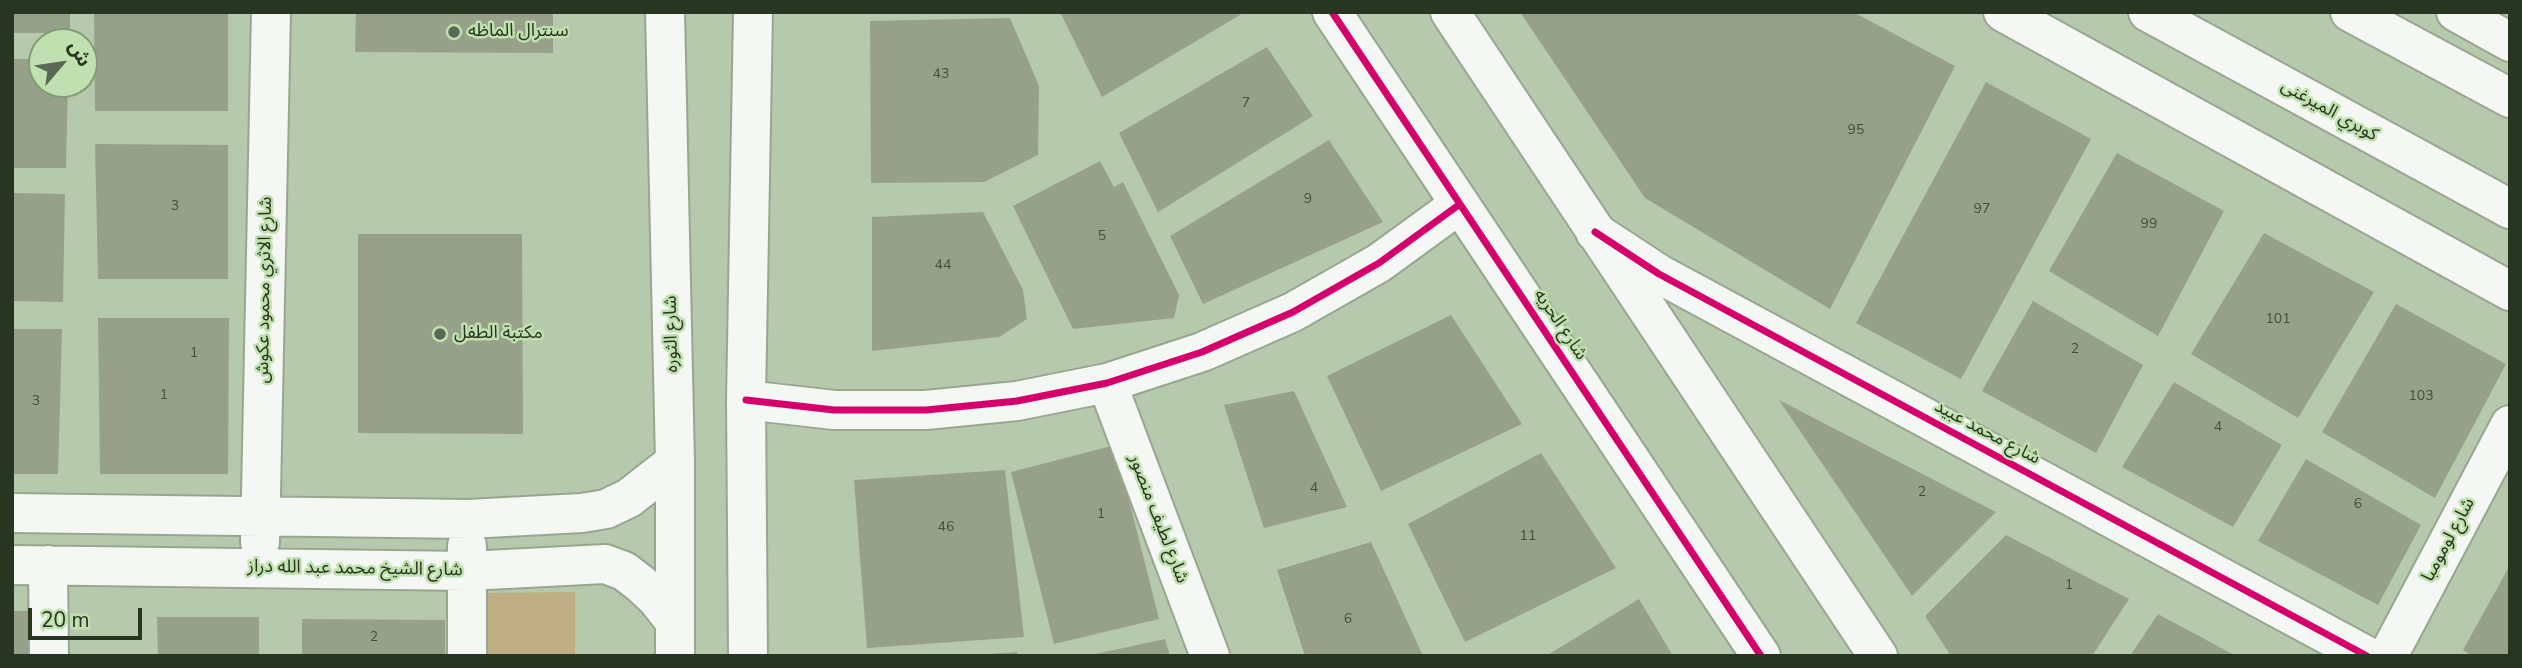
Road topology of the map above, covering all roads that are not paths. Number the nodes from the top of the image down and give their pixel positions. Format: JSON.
{"nodes":[{"id":1,"x":271,"y":12,"type":"edge"},
{"id":2,"x":665,"y":12,"type":"edge"},
{"id":3,"x":753,"y":12,"type":"edge"},
{"id":4,"x":1332,"y":12,"type":"edge"},
{"id":5,"x":1450,"y":12,"type":"edge"},
{"id":6,"x":2003,"y":12,"type":"edge"},
{"id":7,"x":2148,"y":12,"type":"edge"},
{"id":8,"x":2350,"y":12,"type":"edge"},
{"id":9,"x":2456,"y":12,"type":"edge"},
{"id":10,"x":2510,"y":41,"type":"edge"},
{"id":11,"x":2510,"y":98,"type":"edge"},
{"id":12,"x":1460,"y":204,"type":"junction"},
{"id":13,"x":2510,"y":209,"type":"edge"},
{"id":14,"x":1595,"y":232,"type":"junction"},
{"id":15,"x":2510,"y":291,"type":"edge"},
{"id":16,"x":1107,"y":383,"type":"junction"},
{"id":17,"x":746,"y":400,"type":"junction"},
{"id":18,"x":2510,"y":425,"type":"edge"},
{"id":19,"x":675,"y":462,"type":"junction"},
{"id":20,"x":12,"y":513,"type":"edge"},
{"id":21,"x":260,"y":517,"type":"junction"},
{"id":22,"x":468,"y":519,"type":"junction"},
{"id":23,"x":30,"y":565,"type":"edge"},
{"id":24,"x":259,"y":568,"type":"junction"},
{"id":25,"x":467,"y":571,"type":"junction"},
{"id":26,"x":675,"y":639,"type":"edge"},
{"id":27,"x":49,"y":656,"type":"edge"},
{"id":28,"x":467,"y":656,"type":"edge"},
{"id":29,"x":748,"y":656,"type":"edge"},
{"id":30,"x":1210,"y":656,"type":"edge"},
{"id":31,"x":1761,"y":656,"type":"edge"},
{"id":32,"x":1878,"y":656,"type":"edge"},
{"id":33,"x":2367,"y":656,"type":"edge"},
{"id":34,"x":2388,"y":656,"type":"edge"}],
"edges":[{"from":1,"to":21,"type":"main road","name":"شارع الاثري محمود عكوش"},
{"from":2,"to":19,"type":"main road","name":"شارع الثوره"},
{"from":3,"to":17,"type":"main road"},
{"from":4,"to":12,"type":"main road","name":"شارع الحريه"},
{"from":5,"to":14,"type":"main road"},
{"from":6,"to":15,"type":"main road"},
{"from":7,"to":13,"type":"main road","name":"كوبري الميرغنى"},
{"from":8,"to":11,"type":"main road"},
{"from":9,"to":10,"type":"main road"},
{"from":12,"to":16,"type":"main road"},
{"from":12,"to":31,"type":"main road","name":"شارع الحريه"},
{"from":14,"to":32,"type":"main road"},
{"from":14,"to":33,"type":"main road","name":"شارع محمد عبيد"},
{"from":16,"to":17,"type":"main road"},
{"from":16,"to":30,"type":"main road","name":"شارع لطيف منصور"},
{"from":17,"to":29,"type":"main road"},
{"from":18,"to":34,"type":"main road","name":"شارع لومومبا"},
{"from":19,"to":22,"type":"main road"},
{"from":19,"to":26,"type":"main road","name":"شارع الثوره"},
{"from":20,"to":21,"type":"main road"},
{"from":21,"to":22,"type":"main road"},
{"from":21,"to":24,"type":"main road","name":"شارع الاثري محمود عكوش"},
{"from":22,"to":25,"type":"main road"},
{"from":23,"to":24,"type":"main road","name":"شارع الشيخ محمد عبد الله دراز"},
{"from":23,"to":27,"type":"main road"},
{"from":24,"to":25,"type":"main road","name":"شارع الشيخ محمد عبد الله دراز"},
{"from":25,"to":26,"type":"main road","name":"شارع الشيخ محمد عبد الله دراز"},
{"from":25,"to":28,"type":"main road"}]}
